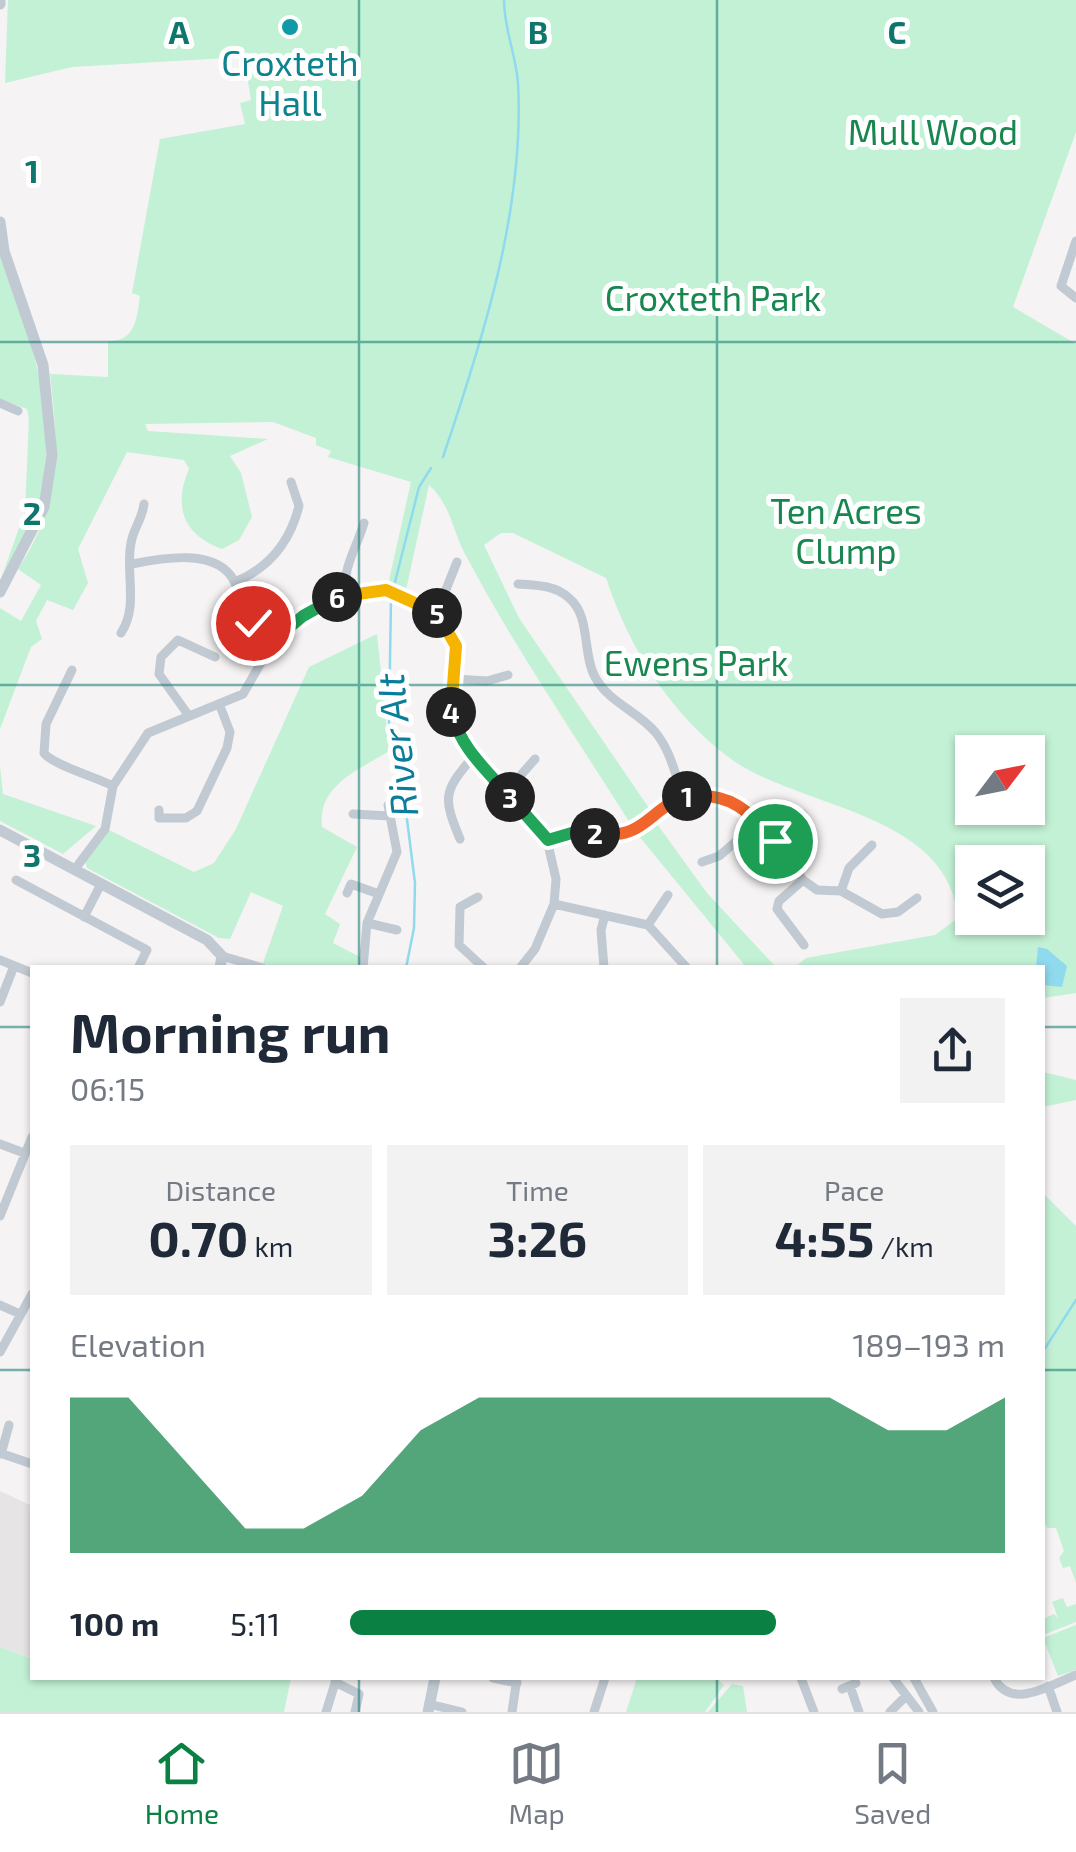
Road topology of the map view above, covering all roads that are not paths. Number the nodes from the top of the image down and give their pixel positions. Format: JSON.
{"nodes":[{"id":1,"x":0,"y":222,"type":"edge"},
{"id":2,"x":1076,"y":241,"type":"edge"},
{"id":3,"x":1076,"y":298,"type":"edge"},
{"id":4,"x":0,"y":404,"type":"edge"},
{"id":5,"x":18,"y":411,"type":"dead end"},
{"id":6,"x":291,"y":482,"type":"dead end"},
{"id":7,"x":144,"y":504,"type":"dead end"},
{"id":8,"x":364,"y":523,"type":"dead end"},
{"id":9,"x":457,"y":562,"type":"dead end"},
{"id":10,"x":132,"y":564,"type":"junction"},
{"id":11,"x":235,"y":582,"type":"junction"},
{"id":12,"x":518,"y":584,"type":"dead end"},
{"id":13,"x":0,"y":592,"type":"edge"},
{"id":14,"x":346,"y":594,"type":"junction"},
{"id":15,"x":432,"y":608,"type":"junction"},
{"id":16,"x":137,"y":629,"type":"dead end"},
{"id":17,"x":274,"y":640,"type":"junction"},
{"id":18,"x":215,"y":657,"type":"dead end"},
{"id":19,"x":72,"y":670,"type":"dead end"},
{"id":20,"x":508,"y":675,"type":"dead end"},
{"id":21,"x":456,"y":679,"type":"junction"},
{"id":22,"x":220,"y":706,"type":"junction"},
{"id":23,"x":189,"y":716,"type":"junction"},
{"id":24,"x":472,"y":758,"type":"junction"},
{"id":25,"x":535,"y":759,"type":"dead end"},
{"id":26,"x":113,"y":786,"type":"junction"},
{"id":27,"x":506,"y":792,"type":"junction"},
{"id":28,"x":684,"y":796,"type":"junction"},
{"id":29,"x":388,"y":804,"type":"dead end"},
{"id":30,"x":158,"y":810,"type":"dead end"},
{"id":31,"x":803,"y":814,"type":"dead end"},
{"id":32,"x":353,"y":815,"type":"dead end"},
{"id":33,"x":390,"y":816,"type":"junction"},
{"id":34,"x":759,"y":822,"type":"junction"},
{"id":35,"x":0,"y":830,"type":"edge"},
{"id":36,"x":460,"y":839,"type":"dead end"},
{"id":37,"x":548,"y":840,"type":"junction"},
{"id":38,"x":775,"y":841,"type":"junction"},
{"id":39,"x":872,"y":845,"type":"dead end"},
{"id":40,"x":702,"y":862,"type":"dead end"},
{"id":41,"x":75,"y":869,"type":"junction"},
{"id":42,"x":16,"y":880,"type":"dead end"},
{"id":43,"x":804,"y":880,"type":"junction"},
{"id":44,"x":101,"y":884,"type":"junction"},
{"id":45,"x":841,"y":892,"type":"junction"},
{"id":46,"x":347,"y":893,"type":"dead end"},
{"id":47,"x":376,"y":893,"type":"junction"},
{"id":48,"x":668,"y":895,"type":"dead end"},
{"id":49,"x":478,"y":897,"type":"dead end"},
{"id":50,"x":917,"y":898,"type":"dead end"},
{"id":51,"x":554,"y":904,"type":"junction"},
{"id":52,"x":604,"y":916,"type":"junction"},
{"id":53,"x":84,"y":917,"type":"junction"},
{"id":54,"x":366,"y":923,"type":"junction"},
{"id":55,"x":648,"y":925,"type":"junction"},
{"id":56,"x":397,"y":930,"type":"dead end"},
{"id":57,"x":804,"y":945,"type":"dead end"},
{"id":58,"x":0,"y":960,"type":"edge"},
{"id":59,"x":221,"y":962,"type":"edge"},
{"id":60,"x":140,"y":965,"type":"edge"},
{"id":61,"x":363,"y":965,"type":"edge"},
{"id":62,"x":481,"y":965,"type":"edge"},
{"id":63,"x":522,"y":965,"type":"edge"},
{"id":64,"x":604,"y":965,"type":"edge"},
{"id":65,"x":684,"y":965,"type":"edge"},
{"id":66,"x":14,"y":966,"type":"junction"},
{"id":67,"x":30,"y":972,"type":"edge"},
{"id":68,"x":0,"y":1002,"type":"edge"},
{"id":69,"x":30,"y":1141,"type":"edge"},
{"id":70,"x":0,"y":1144,"type":"edge"},
{"id":71,"x":24,"y":1153,"type":"junction"},
{"id":72,"x":0,"y":1216,"type":"edge"},
{"id":73,"x":30,"y":1297,"type":"edge"},
{"id":74,"x":0,"y":1305,"type":"edge"},
{"id":75,"x":20,"y":1314,"type":"junction"},
{"id":76,"x":0,"y":1352,"type":"edge"},
{"id":77,"x":9,"y":1425,"type":"dead end"},
{"id":78,"x":1,"y":1454,"type":"edge"},
{"id":79,"x":30,"y":1463,"type":"edge"},
{"id":80,"x":1076,"y":1676,"type":"edge"},
{"id":81,"x":336,"y":1680,"type":"edge"},
{"id":82,"x":435,"y":1680,"type":"edge"},
{"id":83,"x":517,"y":1680,"type":"edge"},
{"id":84,"x":604,"y":1680,"type":"edge"},
{"id":85,"x":802,"y":1680,"type":"edge"},
{"id":86,"x":894,"y":1680,"type":"edge"},
{"id":87,"x":918,"y":1680,"type":"edge"},
{"id":88,"x":996,"y":1680,"type":"edge"},
{"id":89,"x":849,"y":1686,"type":"dead end"},
{"id":90,"x":1048,"y":1686,"type":"junction"},
{"id":91,"x":906,"y":1696,"type":"junction"},
{"id":92,"x":428,"y":1708,"type":"edge"},
{"id":93,"x":326,"y":1712,"type":"edge"},
{"id":94,"x":354,"y":1712,"type":"edge"},
{"id":95,"x":462,"y":1712,"type":"edge"},
{"id":96,"x":512,"y":1712,"type":"edge"},
{"id":97,"x":594,"y":1712,"type":"edge"},
{"id":98,"x":814,"y":1712,"type":"edge"},
{"id":99,"x":860,"y":1712,"type":"edge"},
{"id":100,"x":890,"y":1712,"type":"edge"},
{"id":101,"x":919,"y":1712,"type":"edge"},
{"id":102,"x":933,"y":1712,"type":"edge"},
{"id":103,"x":1058,"y":1712,"type":"edge"}],
"edges":[{"from":1,"to":13,"type":"street"},
{"from":2,"to":3,"type":"street"},
{"from":4,"to":5,"type":"street"},
{"from":6,"to":11,"type":"street"},
{"from":7,"to":10,"type":"street"},
{"from":8,"to":14,"type":"street"},
{"from":9,"to":15,"type":"street"},
{"from":10,"to":11,"type":"street"},
{"from":10,"to":16,"type":"street"},
{"from":11,"to":17,"type":"street"},
{"from":12,"to":28,"type":"street"},
{"from":14,"to":15,"type":"street"},
{"from":14,"to":17,"type":"street"},
{"from":15,"to":21,"type":"street"},
{"from":17,"to":22,"type":"street"},
{"from":18,"to":23,"type":"street"},
{"from":19,"to":26,"type":"street"},
{"from":20,"to":21,"type":"street"},
{"from":21,"to":24,"type":"street"},
{"from":22,"to":23,"type":"street"},
{"from":22,"to":30,"type":"street"},
{"from":23,"to":26,"type":"street"},
{"from":24,"to":27,"type":"street"},
{"from":24,"to":36,"type":"street"},
{"from":25,"to":27,"type":"street"},
{"from":26,"to":41,"type":"street"},
{"from":27,"to":37,"type":"street"},
{"from":28,"to":34,"type":"street"},
{"from":28,"to":37,"type":"street"},
{"from":29,"to":33,"type":"street"},
{"from":31,"to":38,"type":"street"},
{"from":32,"to":33,"type":"street"},
{"from":33,"to":47,"type":"street"},
{"from":34,"to":38,"type":"street"},
{"from":34,"to":40,"type":"street"},
{"from":35,"to":41,"type":"street"},
{"from":37,"to":51,"type":"street"},
{"from":38,"to":43,"type":"street"},
{"from":39,"to":45,"type":"street"},
{"from":41,"to":44,"type":"street"},
{"from":42,"to":53,"type":"street"},
{"from":43,"to":45,"type":"street"},
{"from":43,"to":57,"type":"street"},
{"from":44,"to":53,"type":"street"},
{"from":44,"to":59,"type":"street"},
{"from":45,"to":50,"type":"street"},
{"from":46,"to":47,"type":"street"},
{"from":47,"to":54,"type":"street"},
{"from":48,"to":55,"type":"street"},
{"from":49,"to":62,"type":"street"},
{"from":51,"to":52,"type":"street"},
{"from":51,"to":63,"type":"street"},
{"from":52,"to":55,"type":"street"},
{"from":52,"to":64,"type":"street"},
{"from":53,"to":60,"type":"street"},
{"from":54,"to":56,"type":"street"},
{"from":54,"to":61,"type":"street"},
{"from":55,"to":65,"type":"street"},
{"from":58,"to":66,"type":"street"},
{"from":66,"to":67,"type":"street"},
{"from":66,"to":68,"type":"street"},
{"from":69,"to":71,"type":"street"},
{"from":70,"to":71,"type":"street"},
{"from":71,"to":72,"type":"street"},
{"from":73,"to":75,"type":"street"},
{"from":74,"to":75,"type":"street"},
{"from":75,"to":76,"type":"street"},
{"from":77,"to":78,"type":"street"},
{"from":78,"to":79,"type":"street"},
{"from":80,"to":90,"type":"street"},
{"from":81,"to":93,"type":"street"},
{"from":81,"to":94,"type":"street"},
{"from":82,"to":92,"type":"street"},
{"from":83,"to":96,"type":"street"},
{"from":84,"to":97,"type":"street"},
{"from":85,"to":98,"type":"street"},
{"from":86,"to":91,"type":"street"},
{"from":87,"to":102,"type":"street"},
{"from":88,"to":90,"type":"street"},
{"from":89,"to":99,"type":"street"},
{"from":90,"to":103,"type":"street"},
{"from":91,"to":100,"type":"street"},
{"from":91,"to":101,"type":"street"},
{"from":92,"to":95,"type":"street"}]}
